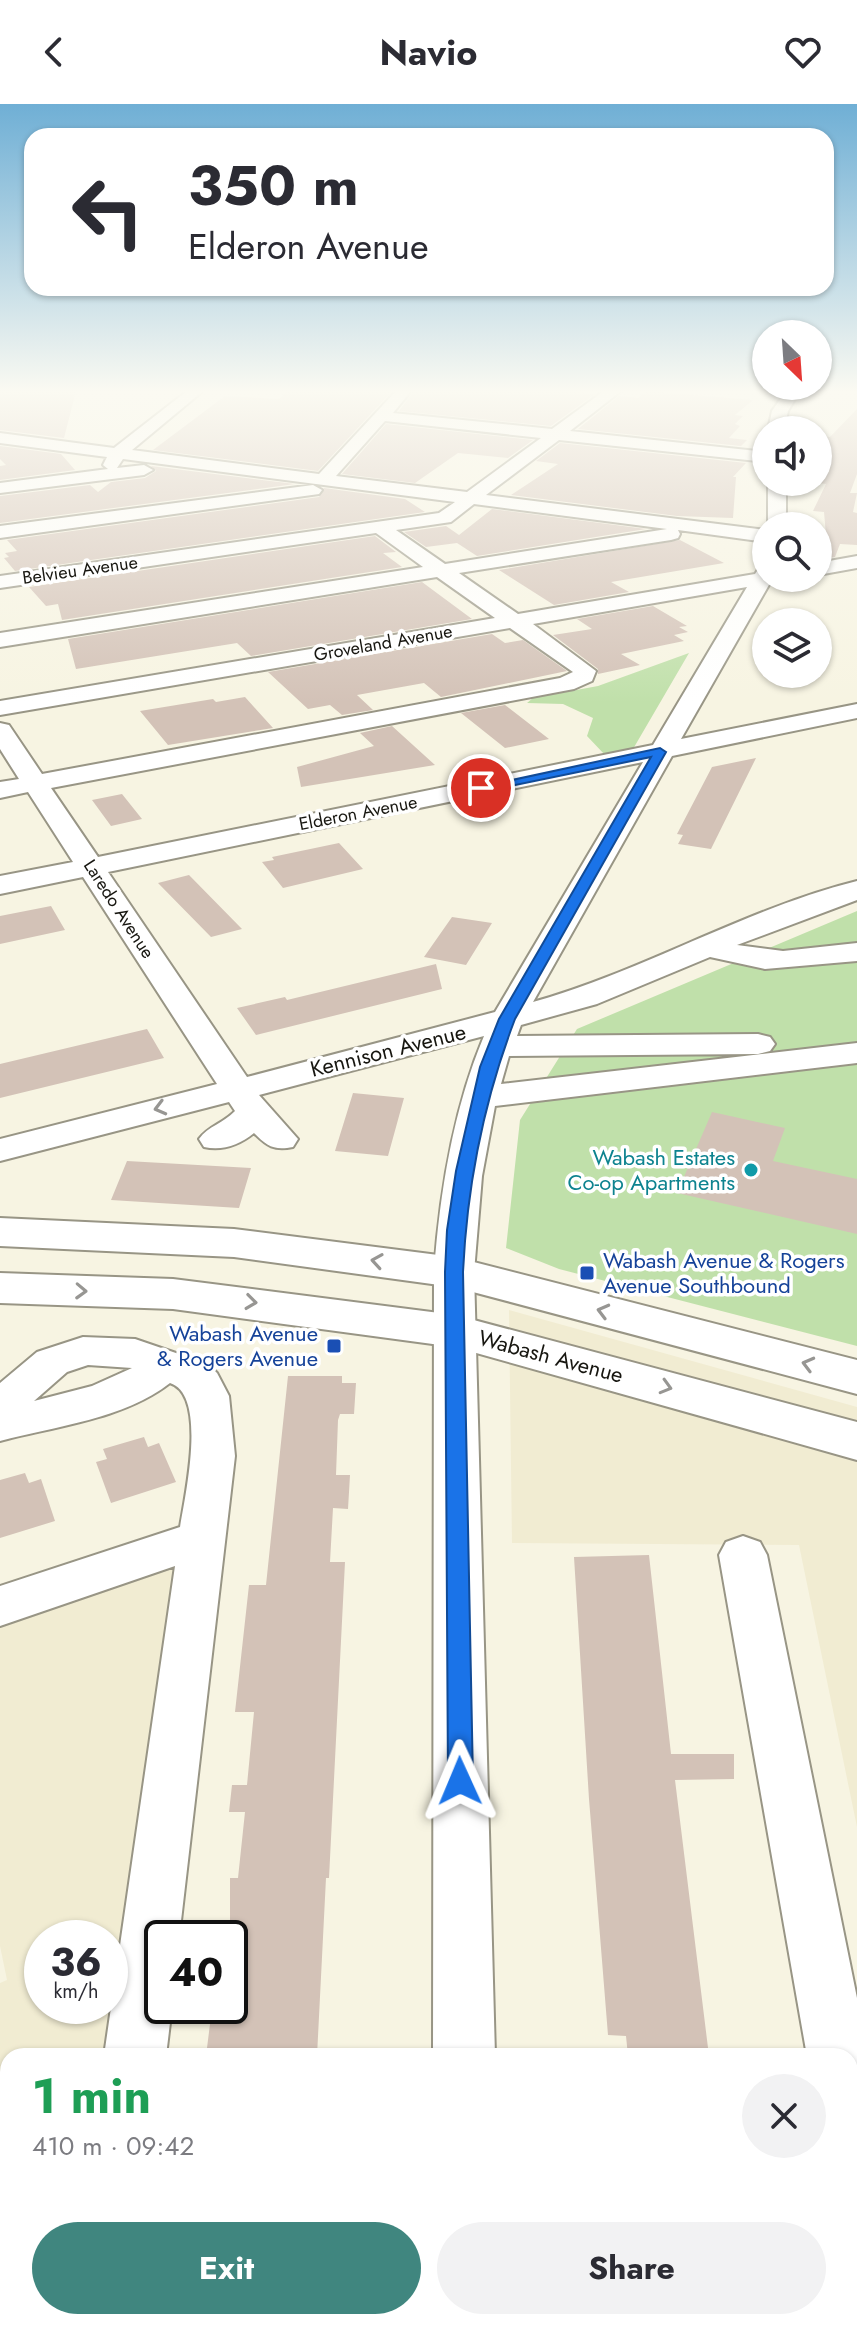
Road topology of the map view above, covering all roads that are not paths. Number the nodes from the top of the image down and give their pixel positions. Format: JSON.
{"nodes":[{"id":1,"x":272,"y":495,"type":"edge"},
{"id":2,"x":455,"y":495,"type":"edge"},
{"id":3,"x":475,"y":495,"type":"edge"},
{"id":4,"x":472,"y":497,"type":"junction"},
{"id":5,"x":533,"y":506,"type":"junction"},
{"id":6,"x":444,"y":518,"type":"junction"},
{"id":7,"x":697,"y":527,"type":"junction"},
{"id":8,"x":380,"y":528,"type":"junction"},
{"id":9,"x":0,"y":532,"type":"edge"},
{"id":10,"x":752,"y":534,"type":"edge"},
{"id":11,"x":857,"y":562,"type":"edge"},
{"id":12,"x":832,"y":566,"type":"edge"},
{"id":13,"x":443,"y":572,"type":"junction"},
{"id":14,"x":752,"y":578,"type":"edge"},
{"id":15,"x":0,"y":582,"type":"edge"},
{"id":16,"x":755,"y":592,"type":"edge"},
{"id":17,"x":515,"y":621,"type":"junction"},
{"id":18,"x":0,"y":640,"type":"edge"},
{"id":19,"x":0,"y":708,"type":"edge"},
{"id":20,"x":857,"y":711,"type":"edge"},
{"id":21,"x":0,"y":730,"type":"edge"},
{"id":22,"x":660,"y":752,"type":"junction"},
{"id":23,"x":34,"y":784,"type":"junction"},
{"id":24,"x":0,"y":790,"type":"edge"},
{"id":25,"x":91,"y":867,"type":"junction"},
{"id":26,"x":0,"y":885,"type":"edge"},
{"id":27,"x":857,"y":890,"type":"edge"},
{"id":28,"x":710,"y":946,"type":"junction"},
{"id":29,"x":857,"y":952,"type":"edge"},
{"id":30,"x":501,"y":1032,"type":"junction"},
{"id":31,"x":855,"y":1053,"type":"edge"},
{"id":32,"x":481,"y":1097,"type":"junction"},
{"id":33,"x":244,"y":1100,"type":"junction"},
{"id":34,"x":217,"y":1139,"type":"dead end"},
{"id":35,"x":280,"y":1139,"type":"dead end"},
{"id":36,"x":0,"y":1150,"type":"edge"},
{"id":37,"x":0,"y":1232,"type":"edge"},
{"id":38,"x":454,"y":1272,"type":"junction"},
{"id":39,"x":0,"y":1288,"type":"edge"},
{"id":40,"x":455,"y":1331,"type":"junction"},
{"id":41,"x":162,"y":1367,"type":"junction"},
{"id":42,"x":857,"y":1377,"type":"edge"},
{"id":43,"x":0,"y":1411,"type":"edge"},
{"id":44,"x":0,"y":1425,"type":"edge"},
{"id":45,"x":857,"y":1441,"type":"edge"},
{"id":46,"x":203,"y":1538,"type":"junction"},
{"id":47,"x":743,"y":1555,"type":"dead end"},
{"id":48,"x":0,"y":1606,"type":"edge"},
{"id":49,"x":136,"y":2048,"type":"edge"},
{"id":50,"x":464,"y":2048,"type":"edge"},
{"id":51,"x":836,"y":2048,"type":"edge"}],
"edges":[{"from":1,"to":9,"type":"street"},
{"from":2,"to":4,"type":"street"},
{"from":3,"to":4,"type":"street","name":"Belvieu Avenue"},
{"from":4,"to":5,"type":"street"},
{"from":4,"to":6,"type":"street","name":"Belvieu Avenue"},
{"from":5,"to":6,"type":"street","name":"Belvieu Avenue"},
{"from":5,"to":7,"type":"street"},
{"from":6,"to":8,"type":"street","name":"Belvieu Avenue"},
{"from":7,"to":10,"type":"street"},
{"from":7,"to":13,"type":"street"},
{"from":8,"to":13,"type":"street"},
{"from":8,"to":15,"type":"street","name":"Belvieu Avenue"},
{"from":11,"to":12,"type":"street"},
{"from":13,"to":17,"type":"street"},
{"from":13,"to":18,"type":"street"},
{"from":14,"to":17,"type":"street","name":"Groveland Avenue"},
{"from":16,"to":22,"type":"street"},
{"from":17,"to":19,"type":"street","name":"Groveland Avenue"},
{"from":17,"to":23,"type":"street"},
{"from":20,"to":22,"type":"street","name":"Elderon Avenue"},
{"from":21,"to":23,"type":"street","name":"Laredo Avenue"},
{"from":22,"to":25,"type":"street","name":"Elderon Avenue"},
{"from":22,"to":30,"type":"street"},
{"from":23,"to":24,"type":"street"},
{"from":23,"to":25,"type":"street","name":"Laredo Avenue"},
{"from":25,"to":26,"type":"street","name":"Elderon Avenue"},
{"from":25,"to":33,"type":"street","name":"Laredo Avenue"},
{"from":27,"to":28,"type":"street","name":"Kennison Avenue"},
{"from":28,"to":29,"type":"street"},
{"from":28,"to":30,"type":"street","name":"Kennison Avenue"},
{"from":30,"to":31,"type":"street"},
{"from":30,"to":32,"type":"street"},
{"from":30,"to":33,"type":"street","name":"Kennison Avenue"},
{"from":31,"to":32,"type":"street"},
{"from":32,"to":38,"type":"street"},
{"from":33,"to":34,"type":"street"},
{"from":33,"to":35,"type":"street","name":"Laredo Avenue"},
{"from":33,"to":36,"type":"street","name":"Kennison Avenue","one_way":true},
{"from":38,"to":37,"type":"main road","one_way":true},
{"from":38,"to":40,"type":"street"},
{"from":42,"to":38,"type":"main road","one_way":true},
{"from":39,"to":40,"type":"main road","name":"Wabash Avenue","one_way":true},
{"from":40,"to":45,"type":"main road","name":"Wabash Avenue","one_way":true},
{"from":40,"to":50,"type":"street"},
{"from":41,"to":43,"type":"street"},
{"from":41,"to":44,"type":"street"},
{"from":41,"to":46,"type":"street"},
{"from":46,"to":48,"type":"street"},
{"from":46,"to":49,"type":"street"},
{"from":47,"to":51,"type":"street"}]}
